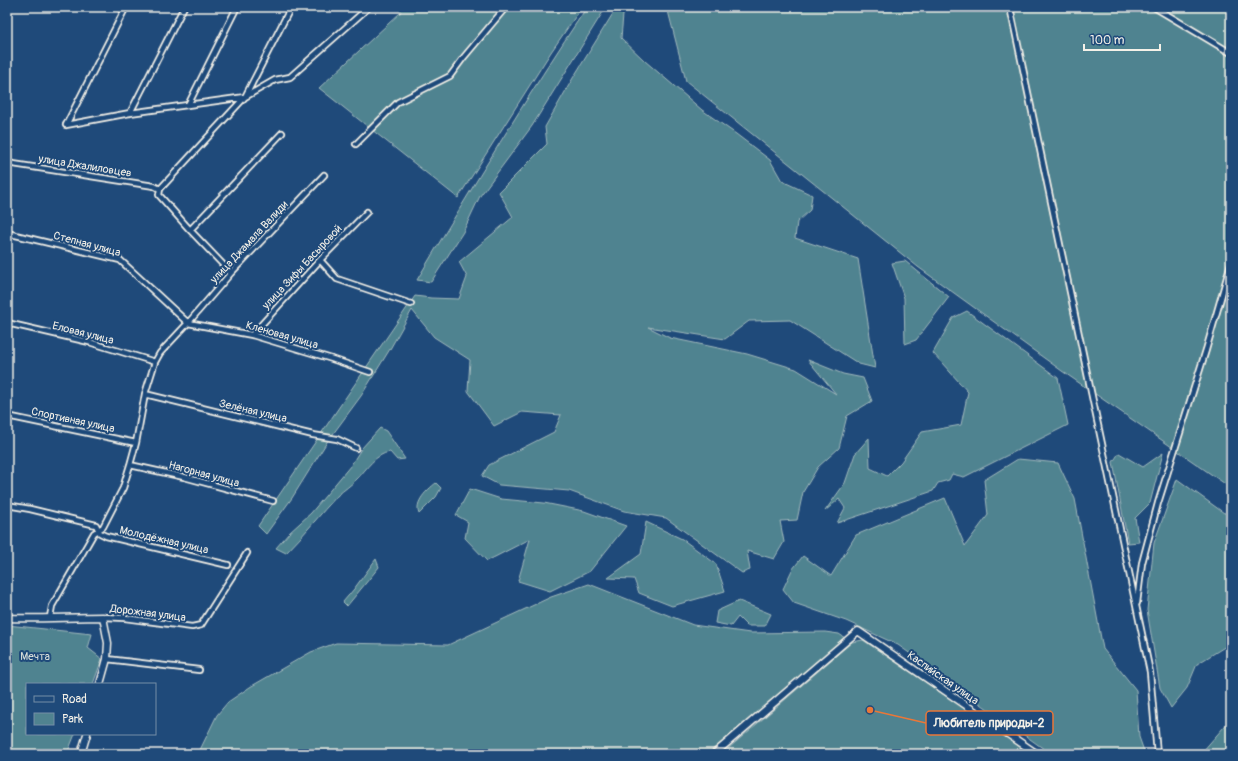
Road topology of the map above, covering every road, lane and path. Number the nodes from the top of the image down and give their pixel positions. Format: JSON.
{"nodes":[{"id":1,"x":126,"y":7,"type":"edge"},
{"id":2,"x":184,"y":7,"type":"edge"},
{"id":3,"x":237,"y":7,"type":"edge"},
{"id":4,"x":291,"y":7,"type":"edge"},
{"id":5,"x":369,"y":7,"type":"edge"},
{"id":6,"x":506,"y":7,"type":"edge"},
{"id":7,"x":1010,"y":7,"type":"edge"},
{"id":8,"x":1154,"y":7,"type":"edge"},
{"id":9,"x":1231,"y":53,"type":"edge"},
{"id":10,"x":245,"y":97,"type":"junction"},
{"id":11,"x":188,"y":105,"type":"junction"},
{"id":12,"x":130,"y":113,"type":"junction"},
{"id":13,"x":282,"y":133,"type":"dead end"},
{"id":14,"x":356,"y":144,"type":"dead end"},
{"id":15,"x":7,"y":163,"type":"edge"},
{"id":16,"x":324,"y":175,"type":"dead end"},
{"id":17,"x":160,"y":189,"type":"junction"},
{"id":18,"x":366,"y":212,"type":"dead end"},
{"id":19,"x":190,"y":230,"type":"junction"},
{"id":20,"x":7,"y":233,"type":"edge"},
{"id":21,"x":320,"y":260,"type":"junction"},
{"id":22,"x":1231,"y":264,"type":"edge"},
{"id":23,"x":232,"y":273,"type":"junction"},
{"id":24,"x":411,"y":304,"type":"dead end"},
{"id":25,"x":7,"y":323,"type":"edge"},
{"id":26,"x":188,"y":323,"type":"junction"},
{"id":27,"x":252,"y":335,"type":"junction"},
{"id":28,"x":155,"y":362,"type":"junction"},
{"id":29,"x":370,"y":372,"type":"dead end"},
{"id":30,"x":145,"y":394,"type":"junction"},
{"id":31,"x":7,"y":416,"type":"edge"},
{"id":32,"x":136,"y":443,"type":"junction"},
{"id":33,"x":356,"y":448,"type":"dead end"},
{"id":34,"x":130,"y":465,"type":"junction"},
{"id":35,"x":273,"y":501,"type":"dead end"},
{"id":36,"x":7,"y":505,"type":"edge"},
{"id":37,"x":99,"y":529,"type":"junction"},
{"id":38,"x":247,"y":553,"type":"dead end"},
{"id":39,"x":228,"y":565,"type":"dead end"},
{"id":40,"x":1136,"y":607,"type":"junction"},
{"id":41,"x":50,"y":617,"type":"junction"},
{"id":42,"x":103,"y":617,"type":"junction"},
{"id":43,"x":7,"y":618,"type":"edge"},
{"id":44,"x":107,"y":659,"type":"junction"},
{"id":45,"x":199,"y":670,"type":"dead end"},
{"id":46,"x":100,"y":683,"type":"edge"},
{"id":47,"x":87,"y":735,"type":"edge"},
{"id":48,"x":81,"y":754,"type":"edge"},
{"id":49,"x":714,"y":754,"type":"edge"},
{"id":50,"x":1037,"y":754,"type":"edge"},
{"id":51,"x":1157,"y":754,"type":"edge"}],
"edges":[{"from":1,"to":12,"type":"street"},
{"from":2,"to":12,"type":"street"},
{"from":3,"to":11,"type":"street"},
{"from":4,"to":10,"type":"street"},
{"from":5,"to":10,"type":"street"},
{"from":6,"to":14,"type":"street"},
{"from":7,"to":40,"type":"street"},
{"from":8,"to":9,"type":"street"},
{"from":10,"to":11,"type":"street"},
{"from":10,"to":17,"type":"street"},
{"from":11,"to":12,"type":"street"},
{"from":13,"to":19,"type":"street"},
{"from":15,"to":17,"type":"street","name":"улица Джалиловцев"},
{"from":16,"to":23,"type":"street","name":"улица Джамала Валиди"},
{"from":17,"to":19,"type":"street"},
{"from":18,"to":21,"type":"street","name":"улица Зифы Басыровой"},
{"from":19,"to":23,"type":"street"},
{"from":20,"to":26,"type":"street","name":"Степная улица"},
{"from":21,"to":24,"type":"street"},
{"from":21,"to":27,"type":"street","name":"улица Зифы Басыровой"},
{"from":22,"to":40,"type":"street"},
{"from":23,"to":26,"type":"street","name":"улица Джамала Валиди"},
{"from":25,"to":28,"type":"street","name":"Еловая улица"},
{"from":26,"to":27,"type":"street","name":"Кленовая улица"},
{"from":26,"to":28,"type":"street","name":"улица Джамала Валиди"},
{"from":27,"to":29,"type":"street","name":"Кленовая улица"},
{"from":28,"to":30,"type":"street","name":"улица Джамала Валиди"},
{"from":30,"to":32,"type":"street","name":"улица Джамала Валиди"},
{"from":30,"to":33,"type":"street","name":"Зелёная улица"},
{"from":31,"to":32,"type":"street","name":"Спортивная улица"},
{"from":32,"to":34,"type":"street","name":"улица Джамала Валиди"},
{"from":34,"to":35,"type":"street","name":"Нагорная улица"},
{"from":34,"to":37,"type":"street","name":"улица Джамала Валиди"},
{"from":36,"to":37,"type":"street","name":"Молодёжная улица"},
{"from":37,"to":39,"type":"street","name":"Молодёжная улица"},
{"from":37,"to":41,"type":"street","name":"улица Джамала Валиди"},
{"from":38,"to":42,"type":"street","name":"Дорожная улица"},
{"from":40,"to":51,"type":"street"},
{"from":41,"to":42,"type":"street"},
{"from":41,"to":43,"type":"street"},
{"from":42,"to":44,"type":"street"},
{"from":44,"to":45,"type":"street"},
{"from":44,"to":46,"type":"street"},
{"from":47,"to":48,"type":"street"},
{"from":49,"to":50,"type":"street","name":"Каспийская улица"}]}
